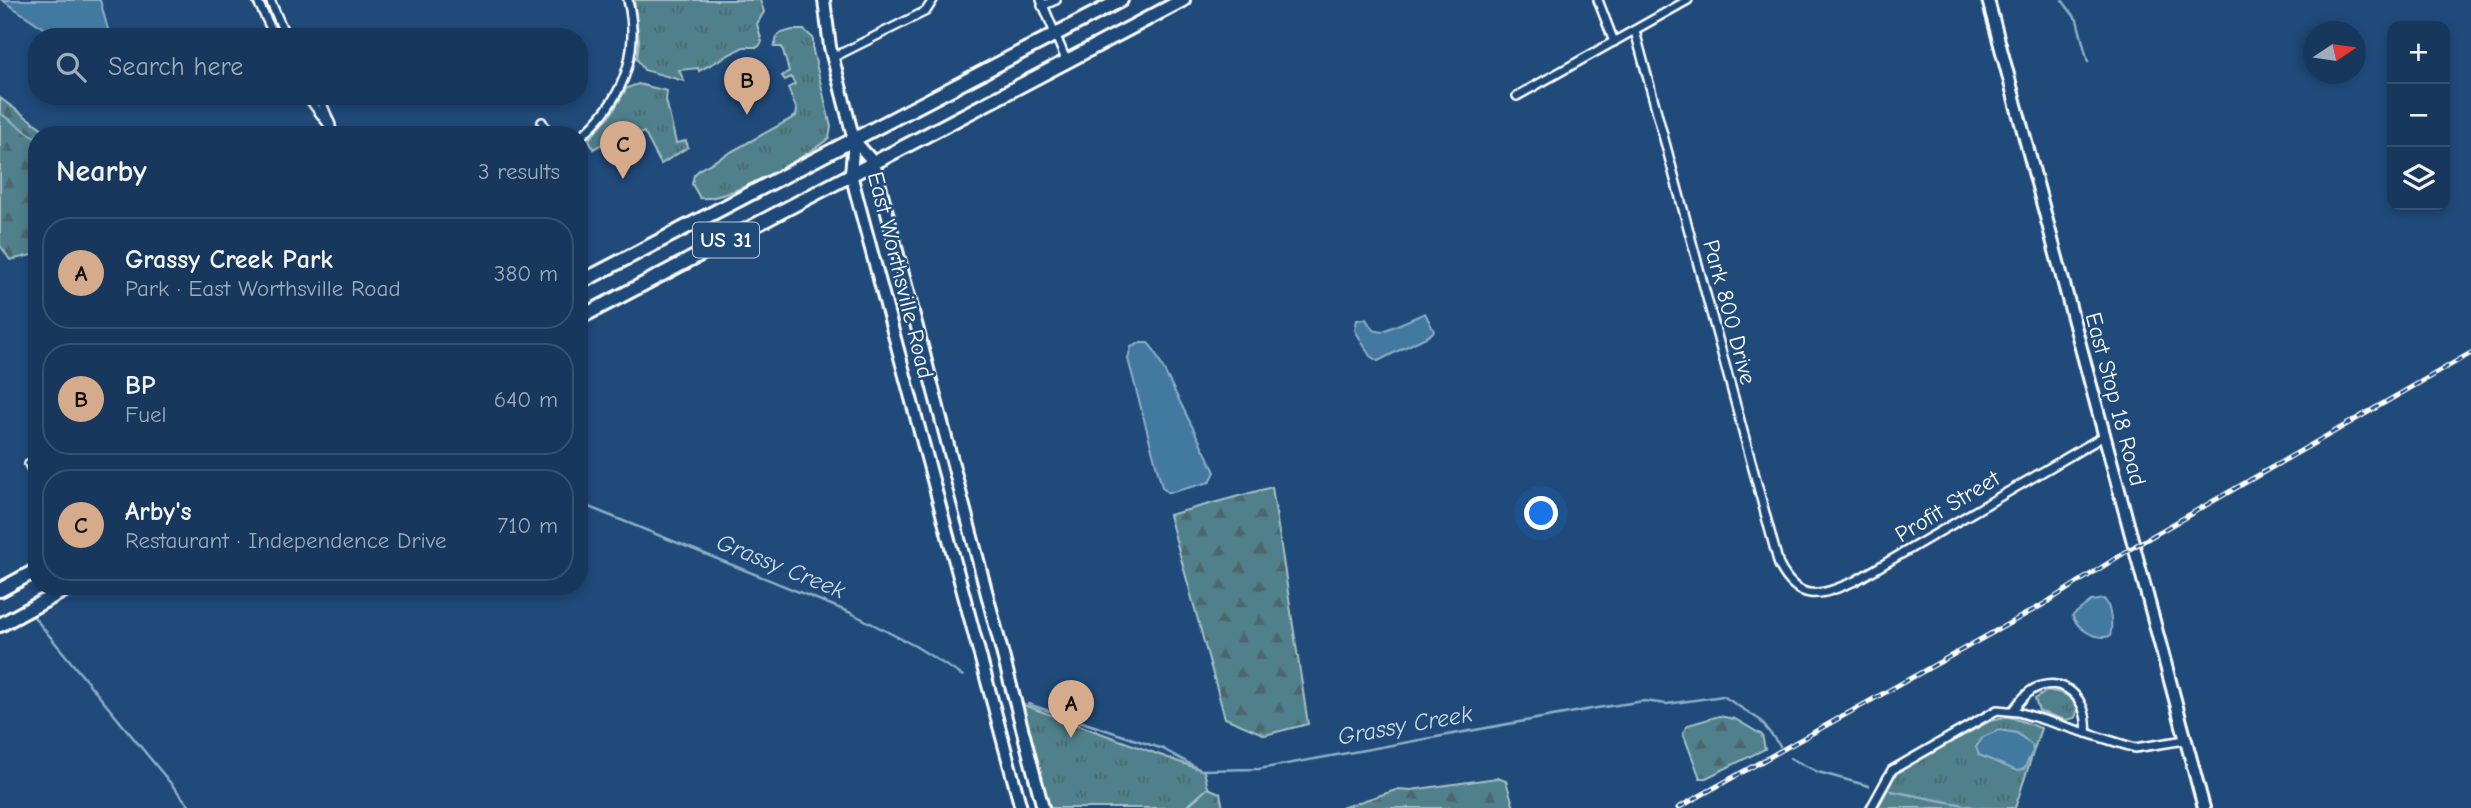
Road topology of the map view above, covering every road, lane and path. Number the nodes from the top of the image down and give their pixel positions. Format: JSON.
{"nodes":[{"id":1,"x":257,"y":0,"type":"edge"},
{"id":2,"x":270,"y":0,"type":"edge"},
{"id":3,"x":628,"y":0,"type":"edge"},
{"id":4,"x":824,"y":0,"type":"edge"},
{"id":5,"x":933,"y":0,"type":"edge"},
{"id":6,"x":1056,"y":0,"type":"edge"},
{"id":7,"x":1121,"y":0,"type":"edge"},
{"id":8,"x":1183,"y":0,"type":"edge"},
{"id":9,"x":1598,"y":0,"type":"edge"},
{"id":10,"x":1688,"y":0,"type":"edge"},
{"id":11,"x":1988,"y":0,"type":"edge"},
{"id":12,"x":1042,"y":3,"type":"edge"},
{"id":13,"x":271,"y":28,"type":"edge"},
{"id":14,"x":282,"y":28,"type":"edge"},
{"id":15,"x":1634,"y":31,"type":"junction"},
{"id":16,"x":1055,"y":35,"type":"junction"},
{"id":17,"x":1614,"y":42,"type":"junction"},
{"id":18,"x":832,"y":58,"type":"junction"},
{"id":19,"x":1066,"y":61,"type":"junction"},
{"id":20,"x":1517,"y":96,"type":"dead end"},
{"id":21,"x":314,"y":105,"type":"edge"},
{"id":22,"x":323,"y":105,"type":"edge"},
{"id":23,"x":542,"y":122,"type":"dead end"},
{"id":24,"x":329,"y":126,"type":"edge"},
{"id":25,"x":331,"y":126,"type":"edge"},
{"id":26,"x":544,"y":126,"type":"edge"},
{"id":27,"x":588,"y":129,"type":"edge"},
{"id":28,"x":854,"y":140,"type":"junction"},
{"id":29,"x":874,"y":163,"type":"junction"},
{"id":30,"x":851,"y":174,"type":"junction"},
{"id":31,"x":588,"y":278,"type":"edge"},
{"id":32,"x":588,"y":313,"type":"edge"},
{"id":33,"x":2105,"y":436,"type":"junction"},
{"id":34,"x":28,"y":575,"type":"edge"},
{"id":35,"x":0,"y":590,"type":"edge"},
{"id":36,"x":1804,"y":592,"type":"joint"},
{"id":37,"x":55,"y":595,"type":"edge"},
{"id":38,"x":6,"y":622,"type":"edge"},
{"id":39,"x":2013,"y":710,"type":"junction"},
{"id":40,"x":2086,"y":733,"type":"junction"},
{"id":41,"x":2185,"y":740,"type":"junction"},
{"id":42,"x":1871,"y":807,"type":"edge"},
{"id":43,"x":1021,"y":808,"type":"edge"},
{"id":44,"x":1043,"y":808,"type":"edge"},
{"id":45,"x":2204,"y":808,"type":"edge"}],
"edges":[{"from":1,"to":13,"type":"street"},
{"from":2,"to":14,"type":"street"},
{"from":3,"to":27,"type":"street"},
{"from":4,"to":18,"type":"main road"},
{"from":5,"to":18,"type":"street"},
{"from":6,"to":12,"type":"street"},
{"from":7,"to":16,"type":"main road","number":"US 31"},
{"from":8,"to":19,"type":"main road","number":"US 31"},
{"from":9,"to":17,"type":"street"},
{"from":10,"to":15,"type":"street"},
{"from":11,"to":33,"type":"main road","name":"East Stop 18 Road"},
{"from":12,"to":16,"type":"street"},
{"from":15,"to":17,"type":"street"},
{"from":15,"to":36,"type":"street","name":"Park 800 Drive"},
{"from":16,"to":19,"type":"street"},
{"from":16,"to":28,"type":"main road","number":"US 31"},
{"from":17,"to":20,"type":"street"},
{"from":18,"to":28,"type":"main road"},
{"from":19,"to":29,"type":"main road","number":"US 31"},
{"from":21,"to":24,"type":"street"},
{"from":22,"to":25,"type":"street"},
{"from":23,"to":26,"type":"street"},
{"from":28,"to":29,"type":"main road","name":"East Worthsville Road"},
{"from":28,"to":30,"type":"main road","name":"East Worthsville Road"},
{"from":28,"to":31,"type":"main road","number":"US 31"},
{"from":29,"to":30,"type":"main road","number":"US 31"},
{"from":29,"to":44,"type":"main road","name":"East Worthsville Road"},
{"from":30,"to":32,"type":"main road","number":"US 31"},
{"from":30,"to":43,"type":"main road","name":"East Worthsville Road"},
{"from":33,"to":36,"type":"street","name":"Profit Street"},
{"from":33,"to":41,"type":"main road","name":"East Stop 18 Road"},
{"from":34,"to":35,"type":"main road"},
{"from":37,"to":38,"type":"main road"},
{"from":39,"to":40,"type":"street"},
{"from":39,"to":40,"type":"street"},
{"from":39,"to":42,"type":"street"},
{"from":40,"to":41,"type":"street"},
{"from":41,"to":45,"type":"main road","name":"East Stop 18 Road"}]}
